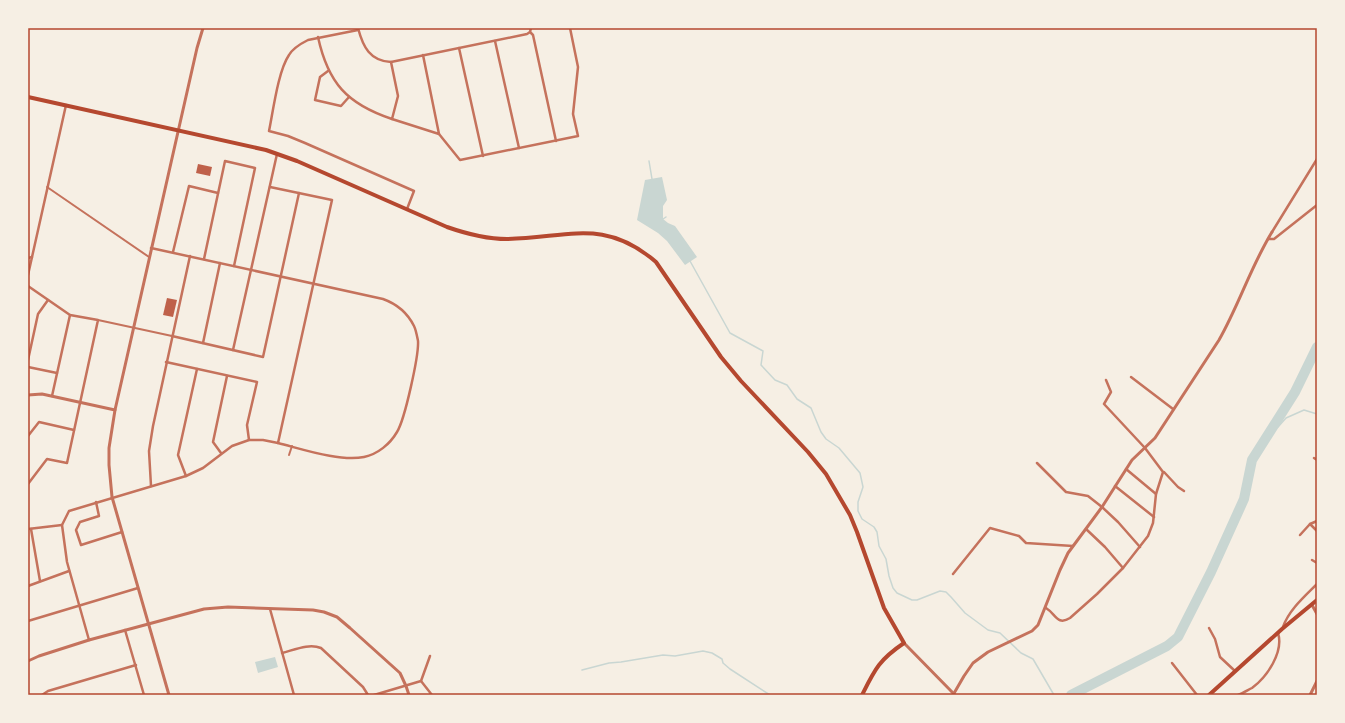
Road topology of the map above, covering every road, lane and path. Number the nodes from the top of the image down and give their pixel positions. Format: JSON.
{"nodes":[{"id":1,"x":203,"y":28,"type":"edge"},
{"id":2,"x":531,"y":28,"type":"edge"},
{"id":3,"x":570,"y":28,"type":"edge"},
{"id":4,"x":358,"y":29,"type":"edge"},
{"id":5,"x":530,"y":32,"type":"junction"},
{"id":6,"x":318,"y":37,"type":"junction"},
{"id":7,"x":495,"y":40,"type":"junction"},
{"id":8,"x":459,"y":48,"type":"junction"},
{"id":9,"x":423,"y":55,"type":"junction"},
{"id":10,"x":391,"y":62,"type":"junction"},
{"id":11,"x":328,"y":71,"type":"junction"},
{"id":12,"x":28,"y":97,"type":"edge"},
{"id":13,"x":348,"y":97,"type":"junction"},
{"id":14,"x":66,"y":106,"type":"junction"},
{"id":15,"x":392,"y":119,"type":"junction"},
{"id":16,"x":178,"y":130,"type":"junction"},
{"id":17,"x":439,"y":134,"type":"junction"},
{"id":18,"x":556,"y":141,"type":"junction"},
{"id":19,"x":519,"y":148,"type":"junction"},
{"id":20,"x":277,"y":153,"type":"junction"},
{"id":21,"x":483,"y":156,"type":"junction"},
{"id":22,"x":1317,"y":161,"type":"edge"},
{"id":23,"x":47,"y":187,"type":"junction"},
{"id":24,"x":270,"y":187,"type":"junction"},
{"id":25,"x":218,"y":193,"type":"junction"},
{"id":26,"x":299,"y":193,"type":"junction"},
{"id":27,"x":1317,"y":205,"type":"edge"},
{"id":28,"x":407,"y":210,"type":"junction"},
{"id":29,"x":1272,"y":232,"type":"joint"},
{"id":30,"x":1267,"y":239,"type":"junction"},
{"id":31,"x":151,"y":248,"type":"junction"},
{"id":32,"x":173,"y":252,"type":"junction"},
{"id":33,"x":190,"y":256,"type":"junction"},
{"id":34,"x":32,"y":257,"type":"junction"},
{"id":35,"x":149,"y":257,"type":"junction"},
{"id":36,"x":28,"y":258,"type":"edge"},
{"id":37,"x":204,"y":259,"type":"junction"},
{"id":38,"x":220,"y":263,"type":"junction"},
{"id":39,"x":234,"y":266,"type":"junction"},
{"id":40,"x":251,"y":270,"type":"junction"},
{"id":41,"x":28,"y":275,"type":"edge"},
{"id":42,"x":280,"y":276,"type":"junction"},
{"id":43,"x":314,"y":283,"type":"junction"},
{"id":44,"x":28,"y":286,"type":"edge"},
{"id":45,"x":48,"y":300,"type":"junction"},
{"id":46,"x":70,"y":315,"type":"junction"},
{"id":47,"x":98,"y":320,"type":"junction"},
{"id":48,"x":133,"y":328,"type":"junction"},
{"id":49,"x":172,"y":336,"type":"junction"},
{"id":50,"x":203,"y":344,"type":"junction"},
{"id":51,"x":233,"y":350,"type":"junction"},
{"id":52,"x":28,"y":360,"type":"edge"},
{"id":53,"x":166,"y":362,"type":"junction"},
{"id":54,"x":28,"y":367,"type":"edge"},
{"id":55,"x":197,"y":369,"type":"junction"},
{"id":56,"x":57,"y":373,"type":"junction"},
{"id":57,"x":227,"y":376,"type":"junction"},
{"id":58,"x":1131,"y":377,"type":"dead end"},
{"id":59,"x":1106,"y":380,"type":"dead end"},
{"id":60,"x":28,"y":395,"type":"edge"},
{"id":61,"x":52,"y":396,"type":"junction"},
{"id":62,"x":81,"y":402,"type":"junction"},
{"id":63,"x":1173,"y":409,"type":"junction"},
{"id":64,"x":115,"y":410,"type":"junction"},
{"id":65,"x":74,"y":430,"type":"junction"},
{"id":66,"x":28,"y":436,"type":"edge"},
{"id":67,"x":249,"y":440,"type":"junction"},
{"id":68,"x":278,"y":442,"type":"junction"},
{"id":69,"x":292,"y":446,"type":"junction"},
{"id":70,"x":1145,"y":448,"type":"junction"},
{"id":71,"x":221,"y":453,"type":"junction"},
{"id":72,"x":290,"y":455,"type":"dead end"},
{"id":73,"x":1314,"y":458,"type":"dead end"},
{"id":74,"x":1317,"y":460,"type":"edge"},
{"id":75,"x":1037,"y":463,"type":"dead end"},
{"id":76,"x":1125,"y":469,"type":"junction"},
{"id":77,"x":1164,"y":472,"type":"junction"},
{"id":78,"x":186,"y":476,"type":"junction"},
{"id":79,"x":28,"y":484,"type":"edge"},
{"id":80,"x":1115,"y":485,"type":"junction"},
{"id":81,"x":151,"y":486,"type":"junction"},
{"id":82,"x":1184,"y":491,"type":"dead end"},
{"id":83,"x":1156,"y":494,"type":"junction"},
{"id":84,"x":112,"y":497,"type":"junction"},
{"id":85,"x":96,"y":502,"type":"junction"},
{"id":86,"x":1102,"y":507,"type":"junction"},
{"id":87,"x":1154,"y":517,"type":"junction"},
{"id":88,"x":1317,"y":521,"type":"edge"},
{"id":89,"x":1310,"y":524,"type":"junction"},
{"id":90,"x":62,"y":525,"type":"junction"},
{"id":91,"x":30,"y":529,"type":"edge"},
{"id":92,"x":1086,"y":529,"type":"junction"},
{"id":93,"x":1317,"y":531,"type":"edge"},
{"id":94,"x":122,"y":532,"type":"junction"},
{"id":95,"x":1300,"y":535,"type":"dead end"},
{"id":96,"x":1073,"y":546,"type":"junction"},
{"id":97,"x":1140,"y":547,"type":"junction"},
{"id":98,"x":1312,"y":560,"type":"dead end"},
{"id":99,"x":1317,"y":563,"type":"edge"},
{"id":100,"x":1123,"y":568,"type":"junction"},
{"id":101,"x":69,"y":571,"type":"junction"},
{"id":102,"x":953,"y":574,"type":"dead end"},
{"id":103,"x":40,"y":581,"type":"junction"},
{"id":104,"x":1317,"y":584,"type":"edge"},
{"id":105,"x":28,"y":586,"type":"edge"},
{"id":106,"x":138,"y":588,"type":"junction"},
{"id":107,"x":1317,"y":600,"type":"edge"},
{"id":108,"x":1312,"y":605,"type":"junction"},
{"id":109,"x":79,"y":606,"type":"junction"},
{"id":110,"x":1046,"y":608,"type":"junction"},
{"id":111,"x":270,"y":609,"type":"junction"},
{"id":112,"x":1317,"y":614,"type":"edge"},
{"id":113,"x":28,"y":621,"type":"edge"},
{"id":114,"x":148,"y":624,"type":"junction"},
{"id":115,"x":1209,"y":628,"type":"dead end"},
{"id":116,"x":1282,"y":629,"type":"junction"},
{"id":117,"x":126,"y":630,"type":"junction"},
{"id":118,"x":1278,"y":633,"type":"junction"},
{"id":119,"x":89,"y":640,"type":"junction"},
{"id":120,"x":904,"y":643,"type":"junction"},
{"id":121,"x":282,"y":653,"type":"junction"},
{"id":122,"x":430,"y":656,"type":"dead end"},
{"id":123,"x":28,"y":661,"type":"edge"},
{"id":124,"x":1172,"y":663,"type":"dead end"},
{"id":125,"x":136,"y":666,"type":"junction"},
{"id":126,"x":1235,"y":671,"type":"junction"},
{"id":127,"x":421,"y":681,"type":"junction"},
{"id":128,"x":1317,"y":681,"type":"edge"},
{"id":129,"x":406,"y":686,"type":"junction"},
{"id":130,"x":42,"y":695,"type":"edge"},
{"id":131,"x":144,"y":695,"type":"edge"},
{"id":132,"x":169,"y":695,"type":"edge"},
{"id":133,"x":294,"y":695,"type":"edge"},
{"id":134,"x":368,"y":695,"type":"edge"},
{"id":135,"x":374,"y":695,"type":"edge"},
{"id":136,"x":409,"y":695,"type":"edge"},
{"id":137,"x":432,"y":695,"type":"edge"},
{"id":138,"x":862,"y":695,"type":"edge"},
{"id":139,"x":954,"y":695,"type":"edge"},
{"id":140,"x":1197,"y":695,"type":"edge"},
{"id":141,"x":1209,"y":695,"type":"edge"},
{"id":142,"x":1238,"y":695,"type":"edge"},
{"id":143,"x":1310,"y":695,"type":"edge"}],
"edges":[{"from":1,"to":16,"type":"street"},
{"from":2,"to":5,"type":"street"},
{"from":3,"to":18,"type":"street"},
{"from":4,"to":6,"type":"street"},
{"from":4,"to":10,"type":"street"},
{"from":5,"to":7,"type":"street"},
{"from":5,"to":18,"type":"street"},
{"from":6,"to":11,"type":"street"},
{"from":6,"to":28,"type":"street"},
{"from":7,"to":8,"type":"street"},
{"from":7,"to":19,"type":"street"},
{"from":8,"to":9,"type":"street"},
{"from":8,"to":21,"type":"street"},
{"from":9,"to":10,"type":"street"},
{"from":9,"to":17,"type":"street"},
{"from":10,"to":15,"type":"street"},
{"from":11,"to":13,"type":"street"},
{"from":11,"to":13,"type":"street"},
{"from":12,"to":14,"type":"main road"},
{"from":13,"to":15,"type":"street"},
{"from":14,"to":16,"type":"main road"},
{"from":14,"to":23,"type":"street"},
{"from":15,"to":17,"type":"street"},
{"from":16,"to":20,"type":"main road"},
{"from":16,"to":31,"type":"street"},
{"from":17,"to":21,"type":"street"},
{"from":18,"to":19,"type":"street"},
{"from":19,"to":21,"type":"street"},
{"from":20,"to":24,"type":"street"},
{"from":20,"to":28,"type":"main road"},
{"from":22,"to":29,"type":"street"},
{"from":23,"to":34,"type":"street"},
{"from":23,"to":35,"type":"street"},
{"from":24,"to":26,"type":"street"},
{"from":24,"to":40,"type":"street"},
{"from":25,"to":32,"type":"street"},
{"from":25,"to":37,"type":"street"},
{"from":25,"to":39,"type":"street"},
{"from":26,"to":42,"type":"street"},
{"from":26,"to":43,"type":"street"},
{"from":27,"to":30,"type":"street"},
{"from":28,"to":120,"type":"main road"},
{"from":29,"to":30,"type":"street"},
{"from":30,"to":63,"type":"street"},
{"from":31,"to":32,"type":"street"},
{"from":31,"to":35,"type":"street"},
{"from":32,"to":33,"type":"street"},
{"from":33,"to":37,"type":"street"},
{"from":33,"to":49,"type":"street"},
{"from":34,"to":36,"type":"street"},
{"from":34,"to":41,"type":"street"},
{"from":35,"to":48,"type":"street"},
{"from":37,"to":38,"type":"street"},
{"from":38,"to":39,"type":"street"},
{"from":38,"to":50,"type":"street"},
{"from":39,"to":40,"type":"street"},
{"from":40,"to":42,"type":"street"},
{"from":40,"to":51,"type":"street"},
{"from":42,"to":43,"type":"street"},
{"from":42,"to":51,"type":"street"},
{"from":43,"to":68,"type":"street"},
{"from":43,"to":69,"type":"street"},
{"from":44,"to":45,"type":"street"},
{"from":45,"to":46,"type":"street"},
{"from":45,"to":52,"type":"street"},
{"from":46,"to":47,"type":"street"},
{"from":46,"to":56,"type":"street"},
{"from":47,"to":48,"type":"street"},
{"from":47,"to":62,"type":"street"},
{"from":48,"to":49,"type":"street"},
{"from":48,"to":64,"type":"street"},
{"from":49,"to":50,"type":"street"},
{"from":49,"to":53,"type":"street"},
{"from":50,"to":51,"type":"street"},
{"from":53,"to":55,"type":"street"},
{"from":53,"to":81,"type":"street"},
{"from":54,"to":56,"type":"street"},
{"from":55,"to":57,"type":"street"},
{"from":55,"to":78,"type":"street"},
{"from":56,"to":61,"type":"street"},
{"from":57,"to":67,"type":"street"},
{"from":57,"to":71,"type":"street"},
{"from":58,"to":63,"type":"street"},
{"from":59,"to":70,"type":"street"},
{"from":60,"to":61,"type":"street"},
{"from":61,"to":62,"type":"street"},
{"from":62,"to":64,"type":"street"},
{"from":62,"to":65,"type":"street"},
{"from":63,"to":70,"type":"street"},
{"from":64,"to":84,"type":"street"},
{"from":65,"to":66,"type":"street"},
{"from":65,"to":79,"type":"street"},
{"from":67,"to":68,"type":"street"},
{"from":67,"to":71,"type":"street"},
{"from":68,"to":69,"type":"street"},
{"from":69,"to":72,"type":"street"},
{"from":70,"to":76,"type":"street"},
{"from":70,"to":77,"type":"street"},
{"from":71,"to":78,"type":"street"},
{"from":73,"to":74,"type":"street"},
{"from":75,"to":86,"type":"street"},
{"from":76,"to":80,"type":"street"},
{"from":76,"to":83,"type":"street"},
{"from":77,"to":82,"type":"street"},
{"from":77,"to":83,"type":"street"},
{"from":78,"to":81,"type":"street"},
{"from":80,"to":86,"type":"street"},
{"from":80,"to":87,"type":"street"},
{"from":81,"to":84,"type":"street"},
{"from":83,"to":87,"type":"street"},
{"from":84,"to":85,"type":"street"},
{"from":84,"to":94,"type":"street"},
{"from":85,"to":90,"type":"street"},
{"from":85,"to":94,"type":"street"},
{"from":86,"to":92,"type":"street"},
{"from":86,"to":97,"type":"street"},
{"from":87,"to":97,"type":"street"},
{"from":88,"to":89,"type":"street"},
{"from":89,"to":93,"type":"street"},
{"from":89,"to":95,"type":"street"},
{"from":90,"to":91,"type":"street"},
{"from":90,"to":101,"type":"street"},
{"from":91,"to":103,"type":"street"},
{"from":92,"to":96,"type":"street"},
{"from":92,"to":100,"type":"street"},
{"from":94,"to":106,"type":"street"},
{"from":96,"to":102,"type":"street"},
{"from":96,"to":110,"type":"street"},
{"from":97,"to":100,"type":"street"},
{"from":98,"to":99,"type":"street"},
{"from":100,"to":110,"type":"street"},
{"from":101,"to":103,"type":"street"},
{"from":101,"to":109,"type":"street"},
{"from":103,"to":105,"type":"street"},
{"from":104,"to":116,"type":"street"},
{"from":106,"to":109,"type":"street"},
{"from":106,"to":114,"type":"street"},
{"from":107,"to":108,"type":"main road"},
{"from":108,"to":112,"type":"street"},
{"from":108,"to":116,"type":"main road"},
{"from":109,"to":113,"type":"street"},
{"from":109,"to":119,"type":"street"},
{"from":110,"to":139,"type":"street"},
{"from":111,"to":114,"type":"street"},
{"from":111,"to":121,"type":"street"},
{"from":111,"to":129,"type":"street"},
{"from":114,"to":117,"type":"street"},
{"from":114,"to":132,"type":"street"},
{"from":115,"to":126,"type":"street"},
{"from":116,"to":118,"type":"main road"},
{"from":117,"to":119,"type":"street"},
{"from":117,"to":125,"type":"street"},
{"from":118,"to":126,"type":"main road"},
{"from":118,"to":142,"type":"street"},
{"from":119,"to":123,"type":"street"},
{"from":120,"to":138,"type":"main road"},
{"from":120,"to":139,"type":"street"},
{"from":121,"to":133,"type":"street"},
{"from":121,"to":134,"type":"street"},
{"from":122,"to":127,"type":"street"},
{"from":124,"to":140,"type":"street"},
{"from":125,"to":130,"type":"street"},
{"from":125,"to":131,"type":"street"},
{"from":126,"to":141,"type":"main road"},
{"from":127,"to":129,"type":"street"},
{"from":127,"to":137,"type":"street"},
{"from":128,"to":143,"type":"street"},
{"from":129,"to":135,"type":"street"},
{"from":129,"to":136,"type":"street"}]}
